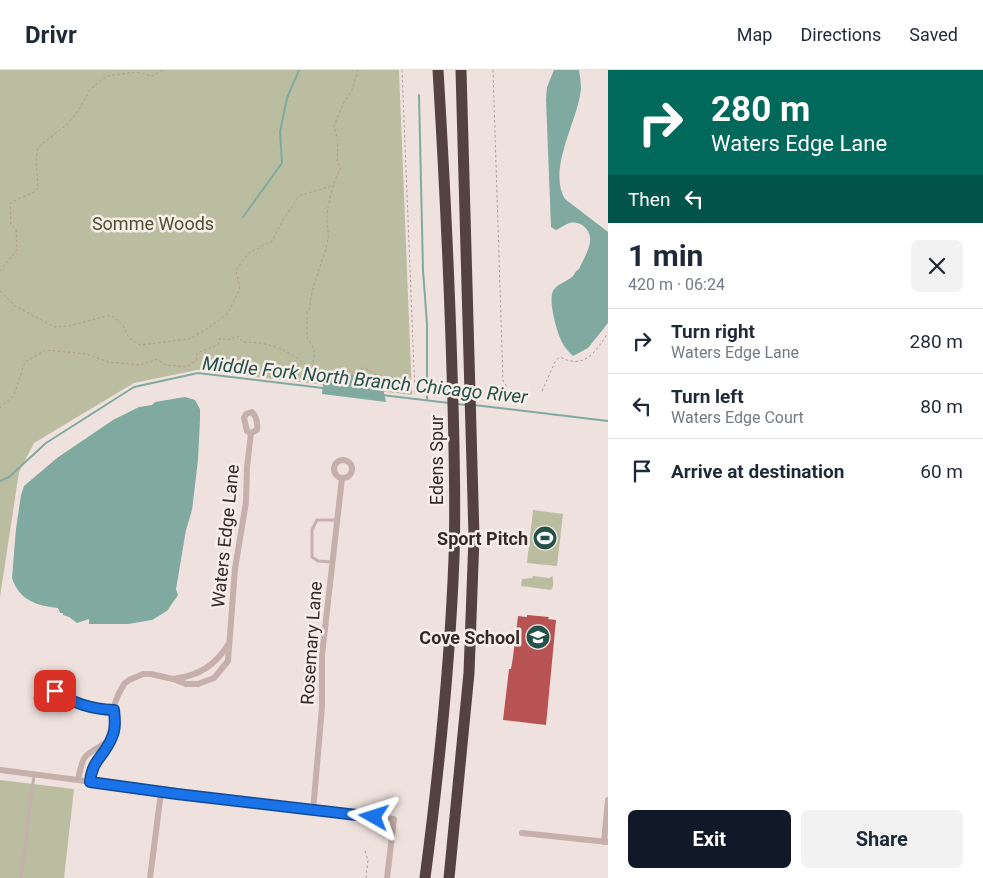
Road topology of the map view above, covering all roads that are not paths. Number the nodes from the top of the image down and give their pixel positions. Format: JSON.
{"nodes":[{"id":1,"x":438,"y":70,"type":"edge"},
{"id":2,"x":461,"y":70,"type":"edge"},
{"id":3,"x":251,"y":434,"type":"dead end"},
{"id":4,"x":342,"y":478,"type":"dead end"},
{"id":5,"x":337,"y":520,"type":"junction"},
{"id":6,"x":332,"y":562,"type":"junction"},
{"id":7,"x":229,"y":642,"type":"junction"},
{"id":8,"x":173,"y":679,"type":"junction"},
{"id":9,"x":60,"y":695,"type":"dead end"},
{"id":10,"x":114,"y":710,"type":"junction"},
{"id":11,"x":112,"y":739,"type":"junction"},
{"id":12,"x":0,"y":770,"type":"edge"},
{"id":13,"x":34,"y":774,"type":"junction"},
{"id":14,"x":78,"y":780,"type":"junction"},
{"id":15,"x":90,"y":782,"type":"junction"},
{"id":16,"x":160,"y":792,"type":"junction"},
{"id":17,"x":608,"y":800,"type":"edge"},
{"id":18,"x":313,"y":810,"type":"junction"},
{"id":19,"x":522,"y":833,"type":"dead end"},
{"id":20,"x":606,"y":842,"type":"edge"},
{"id":21,"x":21,"y":878,"type":"edge"},
{"id":22,"x":150,"y":878,"type":"edge"},
{"id":23,"x":387,"y":878,"type":"edge"},
{"id":24,"x":425,"y":878,"type":"edge"},
{"id":25,"x":449,"y":878,"type":"edge"}],
"edges":[{"from":1,"to":24,"type":"highway","name":"Edens Spur"},
{"from":2,"to":25,"type":"highway","name":"Edens Spur"},
{"from":3,"to":7,"type":"street","name":"Waters Edge Lane"},
{"from":4,"to":5,"type":"street","name":"Rosemary Lane"},
{"from":5,"to":6,"type":"street","name":"Rosemary Lane"},
{"from":5,"to":6,"type":"lane"},
{"from":6,"to":18,"type":"street","name":"Rosemary Lane"},
{"from":7,"to":8,"type":"street","name":"Waters Edge Lane"},
{"from":7,"to":8,"type":"street","name":"Waters Edge Lane"},
{"from":8,"to":10,"type":"street","name":"Waters Edge Lane"},
{"from":9,"to":10,"type":"street"},
{"from":10,"to":11,"type":"street","name":"Waters Edge Lane"},
{"from":11,"to":14,"type":"street"},
{"from":11,"to":15,"type":"street"},
{"from":12,"to":13,"type":"street"},
{"from":13,"to":14,"type":"street"},
{"from":13,"to":21,"type":"lane"},
{"from":14,"to":15,"type":"street"},
{"from":15,"to":16,"type":"street"},
{"from":16,"to":18,"type":"street"},
{"from":16,"to":22,"type":"street"},
{"from":17,"to":20,"type":"street"},
{"from":18,"to":23,"type":"street"},
{"from":19,"to":20,"type":"street"}]}
